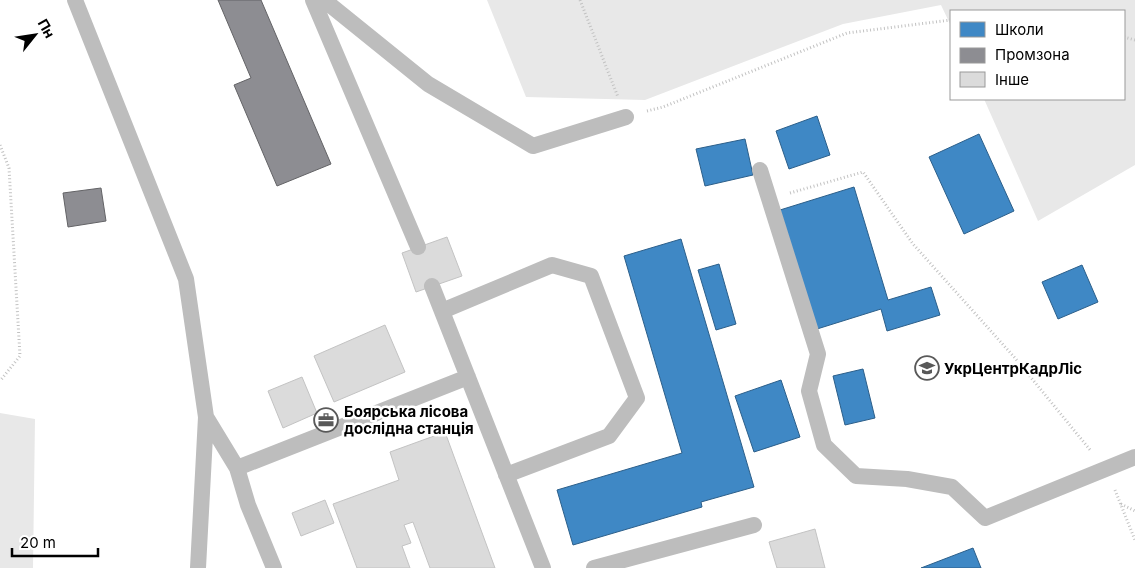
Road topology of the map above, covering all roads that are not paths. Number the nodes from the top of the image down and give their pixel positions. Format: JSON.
{"nodes":[{"id":1,"x":75,"y":0,"type":"edge"},
{"id":2,"x":313,"y":0,"type":"edge"},
{"id":3,"x":324,"y":0,"type":"edge"},
{"id":4,"x":626,"y":117,"type":"road end"},
{"id":5,"x":760,"y":170,"type":"dead end"},
{"id":6,"x":418,"y":247,"type":"dead end"},
{"id":7,"x":432,"y":286,"type":"dead end"},
{"id":8,"x":442,"y":311,"type":"junction"},
{"id":9,"x":468,"y":377,"type":"junction"},
{"id":10,"x":206,"y":416,"type":"junction"},
{"id":11,"x":1135,"y":457,"type":"edge"},
{"id":12,"x":237,"y":468,"type":"junction"},
{"id":13,"x":506,"y":475,"type":"junction"},
{"id":14,"x":754,"y":525,"type":"dead end"},
{"id":15,"x":198,"y":568,"type":"edge"},
{"id":16,"x":274,"y":568,"type":"edge"},
{"id":17,"x":543,"y":568,"type":"edge"},
{"id":18,"x":594,"y":568,"type":"edge"}],
"edges":[{"from":1,"to":10,"type":"lane"},
{"from":2,"to":6,"type":"lane"},
{"from":3,"to":4,"type":"lane"},
{"from":5,"to":11,"type":"lane"},
{"from":7,"to":8,"type":"lane"},
{"from":8,"to":9,"type":"lane"},
{"from":8,"to":13,"type":"lane"},
{"from":9,"to":12,"type":"lane"},
{"from":9,"to":13,"type":"lane"},
{"from":10,"to":12,"type":"lane"},
{"from":10,"to":15,"type":"lane"},
{"from":12,"to":16,"type":"lane"},
{"from":13,"to":17,"type":"lane"},
{"from":14,"to":18,"type":"lane"}]}
